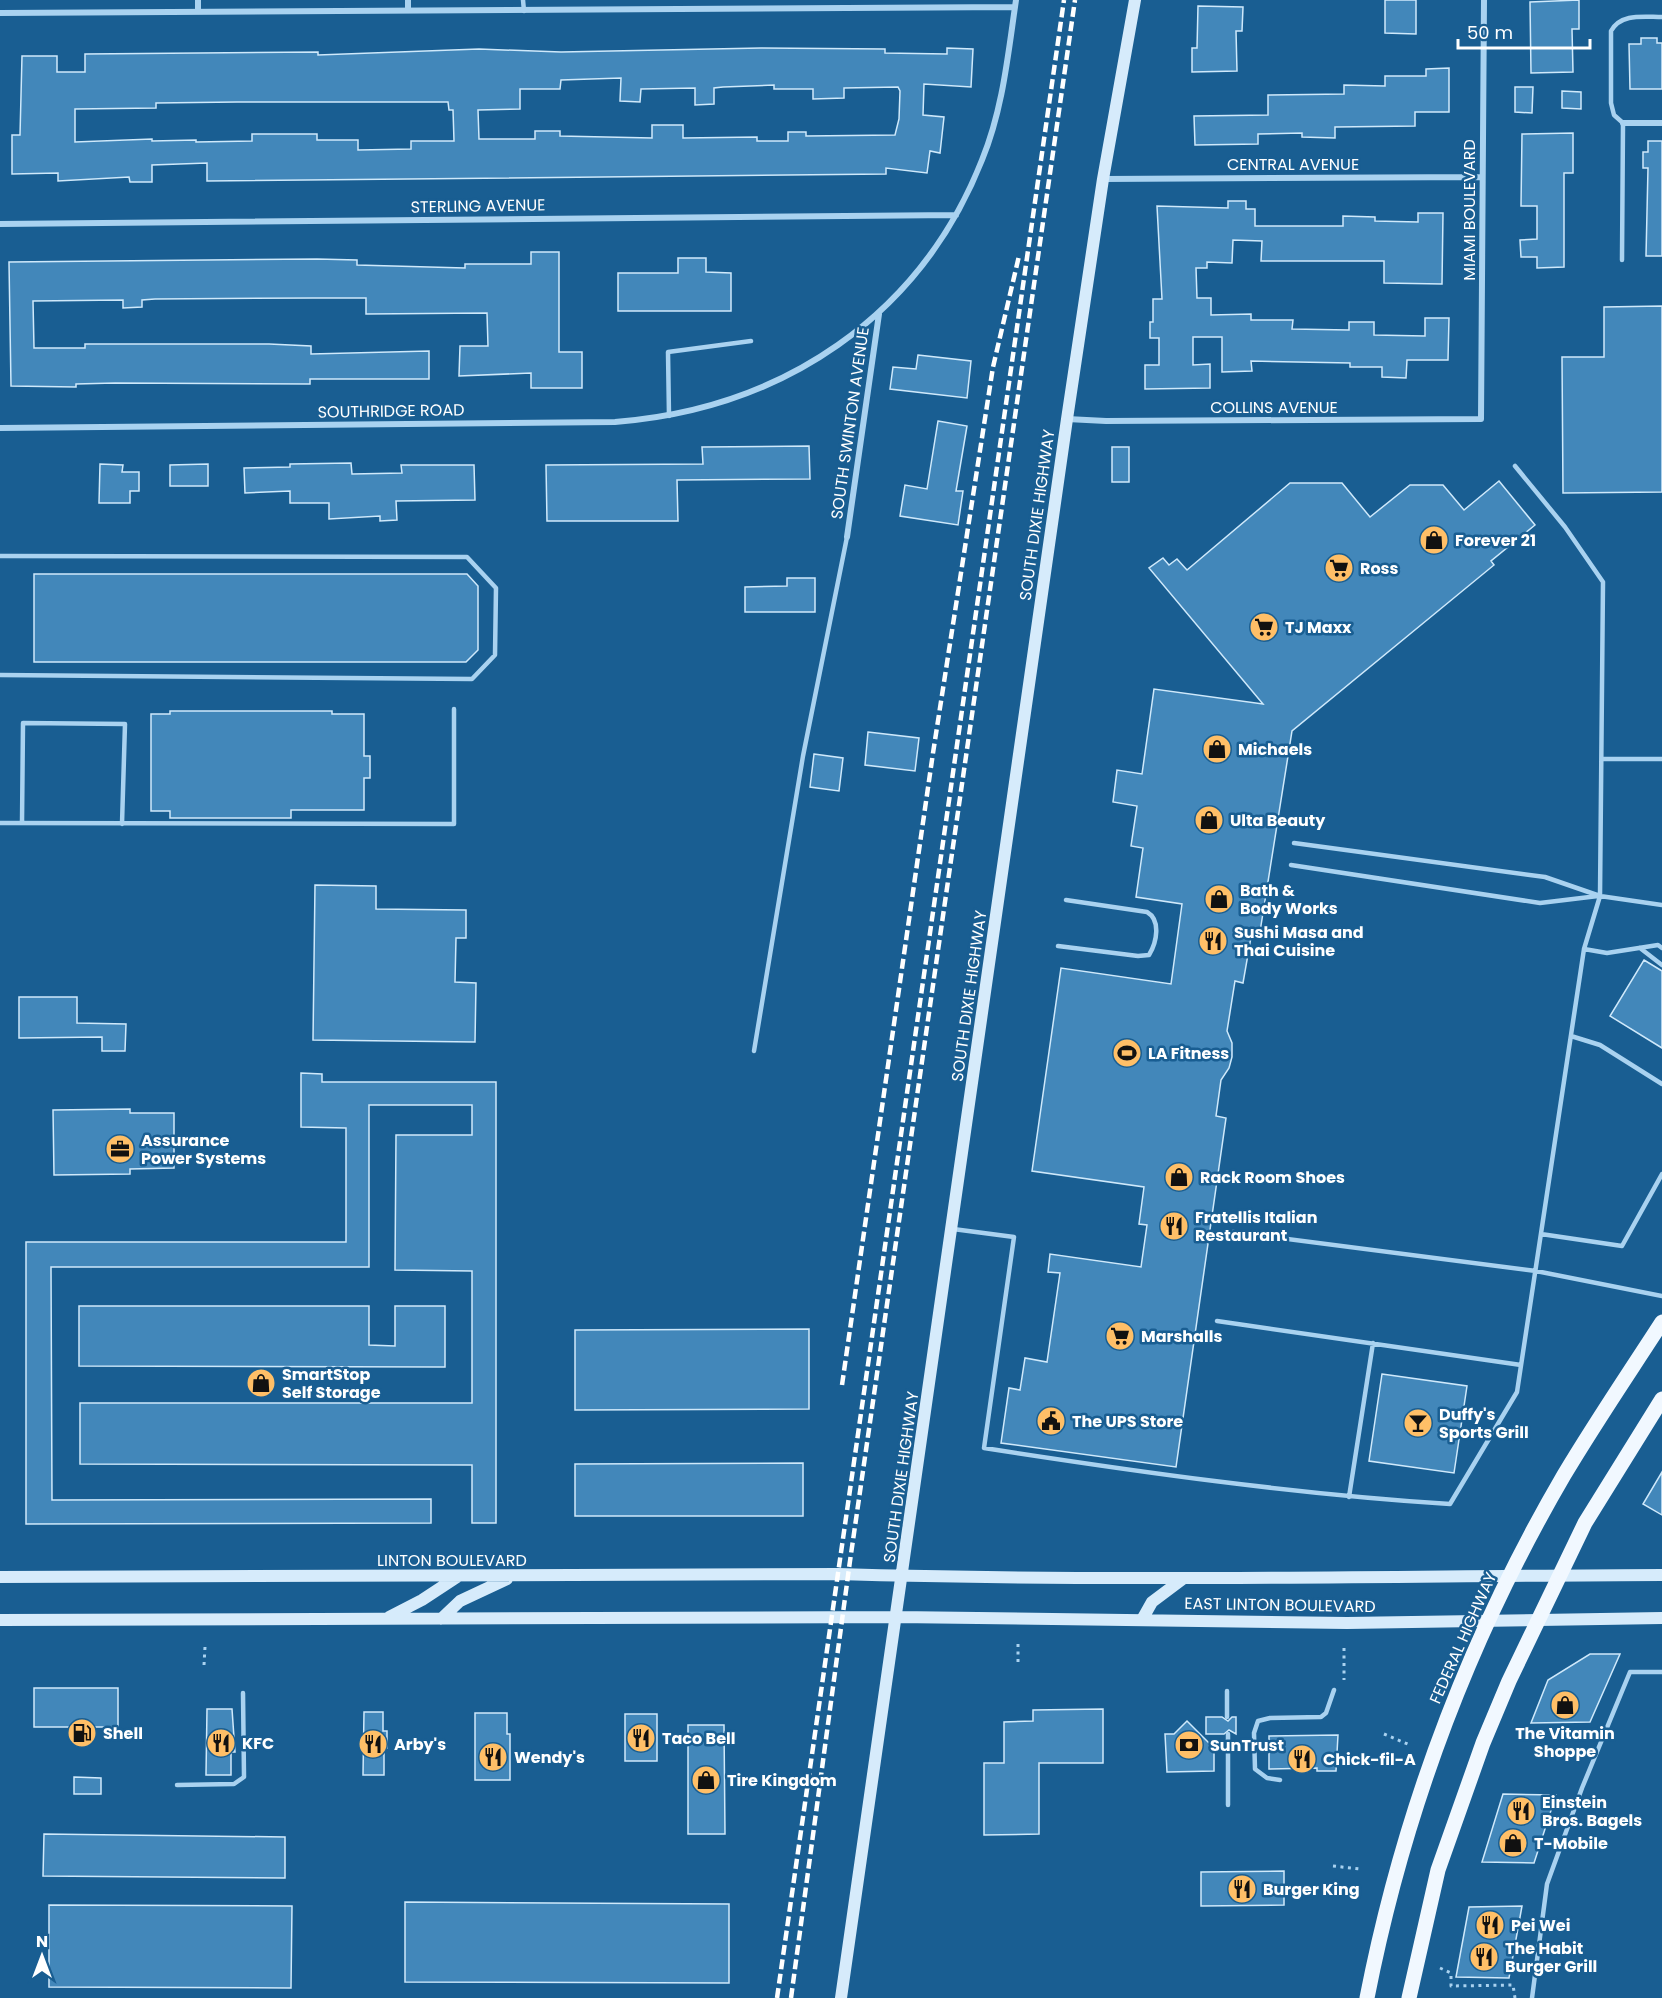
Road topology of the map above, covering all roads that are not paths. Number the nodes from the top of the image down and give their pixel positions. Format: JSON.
{"nodes":[{"id":1,"x":198,"y":0,"type":"edge"},
{"id":2,"x":408,"y":0,"type":"edge"},
{"id":3,"x":523,"y":0,"type":"edge"},
{"id":4,"x":1136,"y":0,"type":"edge"},
{"id":5,"x":1484,"y":0,"type":"edge"},
{"id":6,"x":1015,"y":3,"type":"edge"},
{"id":7,"x":408,"y":10,"type":"junction"},
{"id":8,"x":198,"y":11,"type":"junction"},
{"id":9,"x":524,"y":11,"type":"junction"},
{"id":10,"x":0,"y":13,"type":"edge"},
{"id":11,"x":1662,"y":17,"type":"edge"},
{"id":12,"x":1623,"y":123,"type":"junction"},
{"id":13,"x":1662,"y":123,"type":"edge"},
{"id":14,"x":1482,"y":177,"type":"junction"},
{"id":15,"x":1103,"y":179,"type":"junction"},
{"id":16,"x":956,"y":215,"type":"junction"},
{"id":17,"x":0,"y":224,"type":"edge"},
{"id":18,"x":1622,"y":260,"type":"dead end"},
{"id":19,"x":879,"y":313,"type":"junction"},
{"id":20,"x":751,"y":341,"type":"dead end"},
{"id":21,"x":776,"y":382,"type":"joint"},
{"id":22,"x":669,"y":416,"type":"junction"},
{"id":23,"x":1068,"y":419,"type":"junction"},
{"id":24,"x":1481,"y":419,"type":"joint"},
{"id":25,"x":0,"y":428,"type":"edge"},
{"id":26,"x":1515,"y":466,"type":"dead end"},
{"id":27,"x":847,"y":537,"type":"joint"},
{"id":28,"x":0,"y":556,"type":"edge"},
{"id":29,"x":0,"y":675,"type":"edge"},
{"id":30,"x":454,"y":709,"type":"dead end"},
{"id":31,"x":1602,"y":759,"type":"junction"},
{"id":32,"x":1662,"y":759,"type":"edge"},
{"id":33,"x":0,"y":823,"type":"edge"},
{"id":34,"x":22,"y":823,"type":"junction"},
{"id":35,"x":122,"y":824,"type":"junction"},
{"id":36,"x":1294,"y":843,"type":"dead end"},
{"id":37,"x":1291,"y":865,"type":"dead end"},
{"id":38,"x":1600,"y":896,"type":"junction"},
{"id":39,"x":1066,"y":900,"type":"dead end"},
{"id":40,"x":1662,"y":905,"type":"edge"},
{"id":41,"x":1059,"y":946,"type":"dead end"},
{"id":42,"x":1640,"y":948,"type":"junction"},
{"id":43,"x":1662,"y":948,"type":"edge"},
{"id":44,"x":1584,"y":949,"type":"junction"},
{"id":45,"x":1662,"y":965,"type":"edge"},
{"id":46,"x":1571,"y":1036,"type":"junction"},
{"id":47,"x":754,"y":1051,"type":"dead end"},
{"id":48,"x":1662,"y":1084,"type":"edge"},
{"id":49,"x":1662,"y":1174,"type":"edge"},
{"id":50,"x":952,"y":1229,"type":"junction"},
{"id":51,"x":1233,"y":1232,"type":"dead end"},
{"id":52,"x":1541,"y":1234,"type":"junction"},
{"id":53,"x":1536,"y":1271,"type":"junction"},
{"id":54,"x":1662,"y":1296,"type":"edge"},
{"id":55,"x":1217,"y":1321,"type":"dead end"},
{"id":56,"x":1662,"y":1322,"type":"edge"},
{"id":57,"x":1373,"y":1344,"type":"junction"},
{"id":58,"x":1521,"y":1365,"type":"junction"},
{"id":59,"x":1662,"y":1399,"type":"edge"},
{"id":60,"x":1349,"y":1497,"type":"junction"},
{"id":61,"x":1662,"y":1575,"type":"edge"},
{"id":62,"x":457,"y":1576,"type":"junction"},
{"id":63,"x":514,"y":1576,"type":"junction"},
{"id":64,"x":903,"y":1576,"type":"junction"},
{"id":65,"x":1510,"y":1576,"type":"junction"},
{"id":66,"x":1559,"y":1576,"type":"junction"},
{"id":67,"x":0,"y":1577,"type":"edge"},
{"id":68,"x":1185,"y":1578,"type":"junction"},
{"id":69,"x":897,"y":1617,"type":"junction"},
{"id":70,"x":441,"y":1618,"type":"junction"},
{"id":71,"x":1143,"y":1618,"type":"junction"},
{"id":72,"x":1662,"y":1618,"type":"edge"},
{"id":73,"x":385,"y":1619,"type":"junction"},
{"id":74,"x":0,"y":1620,"type":"edge"},
{"id":75,"x":1538,"y":1620,"type":"junction"},
{"id":76,"x":1488,"y":1621,"type":"junction"},
{"id":77,"x":1662,"y":1672,"type":"edge"},
{"id":78,"x":1334,"y":1690,"type":"dead end"},
{"id":79,"x":1227,"y":1691,"type":"dead end"},
{"id":80,"x":243,"y":1694,"type":"dead end"},
{"id":81,"x":1227,"y":1717,"type":"dead end"},
{"id":82,"x":1227,"y":1734,"type":"dead end"},
{"id":83,"x":1280,"y":1780,"type":"dead end"},
{"id":84,"x":177,"y":1785,"type":"dead end"},
{"id":85,"x":1228,"y":1805,"type":"dead end"},
{"id":86,"x":841,"y":1998,"type":"edge"},
{"id":87,"x":1367,"y":1998,"type":"edge"},
{"id":88,"x":1408,"y":1998,"type":"edge"},
{"id":89,"x":1532,"y":1998,"type":"edge"}],
"edges":[{"from":1,"to":8,"type":"street"},
{"from":2,"to":7,"type":"street"},
{"from":3,"to":9,"type":"lane"},
{"from":4,"to":15,"type":"main road","name":"SOUTH DIXIE HIGHWAY"},
{"from":5,"to":14,"type":"street","name":"MIAMI BOULEVARD"},
{"from":6,"to":9,"type":"street"},
{"from":6,"to":16,"type":"street","name":"SOUTH SWINTON AVENUE"},
{"from":7,"to":8,"type":"street"},
{"from":7,"to":9,"type":"street"},
{"from":8,"to":10,"type":"street"},
{"from":11,"to":12,"type":"lane"},
{"from":12,"to":13,"type":"street"},
{"from":12,"to":18,"type":"lane"},
{"from":14,"to":15,"type":"street","name":"CENTRAL AVENUE"},
{"from":14,"to":24,"type":"street","name":"MIAMI BOULEVARD"},
{"from":15,"to":23,"type":"main road","name":"SOUTH DIXIE HIGHWAY"},
{"from":16,"to":17,"type":"street","name":"STERLING AVENUE"},
{"from":16,"to":19,"type":"street","name":"SOUTH SWINTON AVENUE"},
{"from":19,"to":21,"type":"street","name":"SOUTH SWINTON AVENUE"},
{"from":19,"to":27,"type":"street","name":"SOUTH SWINTON AVENUE"},
{"from":20,"to":22,"type":"lane"},
{"from":21,"to":22,"type":"street","name":"SOUTHRIDGE ROAD"},
{"from":22,"to":25,"type":"street","name":"SOUTHRIDGE ROAD"},
{"from":23,"to":24,"type":"street","name":"COLLINS AVENUE"},
{"from":23,"to":50,"type":"main road","name":"SOUTH DIXIE HIGHWAY"},
{"from":26,"to":31,"type":"lane"},
{"from":27,"to":47,"type":"lane"},
{"from":28,"to":29,"type":"lane"},
{"from":30,"to":35,"type":"lane"},
{"from":31,"to":32,"type":"lane"},
{"from":31,"to":38,"type":"lane"},
{"from":33,"to":34,"type":"lane"},
{"from":34,"to":35,"type":"lane"},
{"from":34,"to":35,"type":"lane"},
{"from":36,"to":38,"type":"lane"},
{"from":37,"to":38,"type":"lane"},
{"from":38,"to":40,"type":"lane"},
{"from":38,"to":44,"type":"lane"},
{"from":39,"to":41,"type":"lane"},
{"from":42,"to":43,"type":"lane"},
{"from":42,"to":44,"type":"lane"},
{"from":42,"to":45,"type":"lane"},
{"from":44,"to":46,"type":"lane"},
{"from":46,"to":48,"type":"lane"},
{"from":46,"to":52,"type":"lane"},
{"from":49,"to":52,"type":"lane"},
{"from":50,"to":60,"type":"lane"},
{"from":50,"to":64,"type":"main road","name":"SOUTH DIXIE HIGHWAY"},
{"from":51,"to":53,"type":"lane"},
{"from":52,"to":53,"type":"lane"},
{"from":53,"to":54,"type":"lane"},
{"from":53,"to":58,"type":"lane"},
{"from":55,"to":57,"type":"lane"},
{"from":56,"to":65,"type":"main road","name":"FEDERAL HIGHWAY"},
{"from":57,"to":58,"type":"lane"},
{"from":57,"to":60,"type":"lane"},
{"from":58,"to":60,"type":"lane"},
{"from":59,"to":66,"type":"main road"},
{"from":61,"to":66,"type":"main road","name":"EAST LINTON BOULEVARD"},
{"from":62,"to":63,"type":"main road","name":"LINTON BOULEVARD"},
{"from":62,"to":67,"type":"main road","name":"LINTON BOULEVARD"},
{"from":62,"to":73,"type":"main road"},
{"from":63,"to":64,"type":"main road","name":"LINTON BOULEVARD"},
{"from":63,"to":70,"type":"main road"},
{"from":64,"to":68,"type":"main road","name":"EAST LINTON BOULEVARD"},
{"from":64,"to":69,"type":"main road","name":"SOUTH DIXIE HIGHWAY"},
{"from":65,"to":66,"type":"main road","name":"EAST LINTON BOULEVARD"},
{"from":65,"to":68,"type":"main road","name":"EAST LINTON BOULEVARD"},
{"from":65,"to":76,"type":"main road","name":"FEDERAL HIGHWAY"},
{"from":66,"to":75,"type":"main road"},
{"from":68,"to":71,"type":"main road"},
{"from":69,"to":70,"type":"main road"},
{"from":69,"to":71,"type":"main road","name":"EAST LINTON BOULEVARD"},
{"from":69,"to":86,"type":"main road","name":"SOUTH DIXIE HIGHWAY"},
{"from":70,"to":73,"type":"main road"},
{"from":71,"to":76,"type":"main road","name":"EAST LINTON BOULEVARD"},
{"from":72,"to":75,"type":"main road","name":"EAST LINTON BOULEVARD"},
{"from":73,"to":74,"type":"main road"},
{"from":75,"to":76,"type":"main road","name":"EAST LINTON BOULEVARD"},
{"from":75,"to":88,"type":"main road"},
{"from":76,"to":87,"type":"main road","name":"FEDERAL HIGHWAY"},
{"from":77,"to":89,"type":"lane"},
{"from":78,"to":83,"type":"lane"},
{"from":79,"to":81,"type":"lane"},
{"from":80,"to":84,"type":"lane"},
{"from":82,"to":85,"type":"lane"}]}
